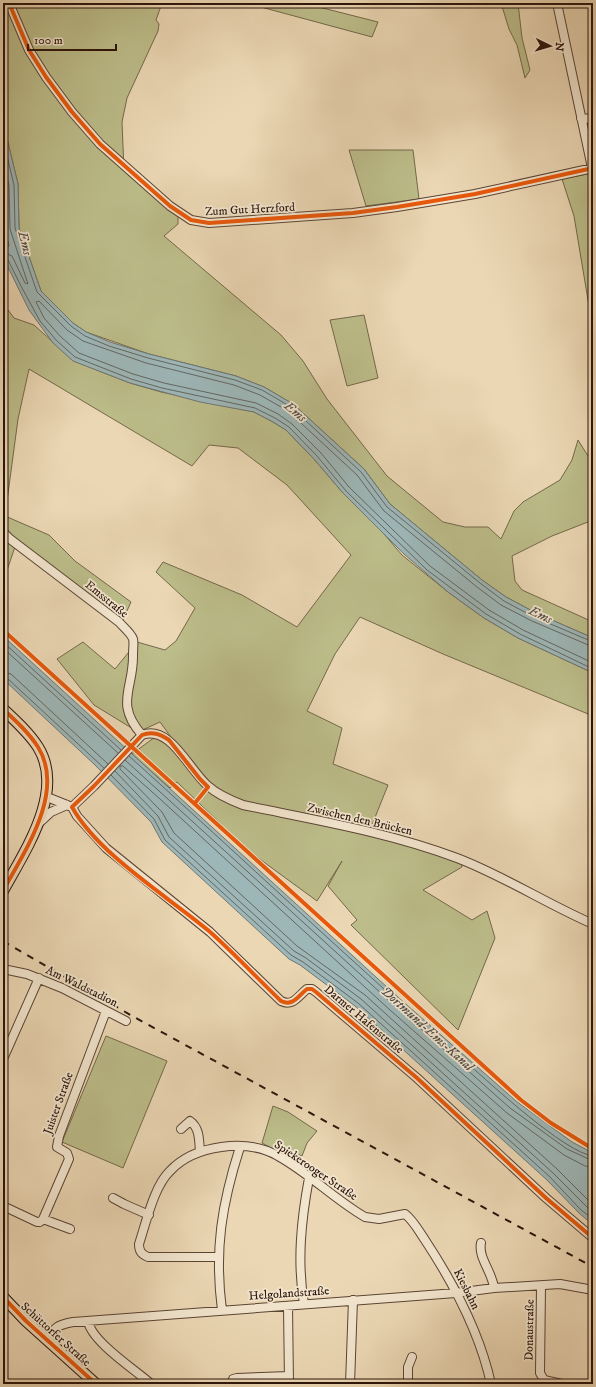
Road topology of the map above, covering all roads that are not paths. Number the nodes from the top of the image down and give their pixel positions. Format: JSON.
{"nodes":[{"id":1,"x":9,"y":3,"type":"edge"},
{"id":2,"x":557,"y":3,"type":"edge"},
{"id":3,"x":581,"y":118,"type":"junction"},
{"id":4,"x":593,"y":119,"type":"edge"},
{"id":5,"x":593,"y":168,"type":"edge"},
{"id":6,"x":3,"y":532,"type":"edge"},
{"id":7,"x":3,"y":709,"type":"edge"},
{"id":8,"x":139,"y":738,"type":"junction"},
{"id":9,"x":47,"y":797,"type":"junction"},
{"id":10,"x":70,"y":806,"type":"junction"},
{"id":11,"x":38,"y":823,"type":"junction"},
{"id":12,"x":3,"y":891,"type":"edge"},
{"id":13,"x":593,"y":924,"type":"edge"},
{"id":14,"x":3,"y":969,"type":"edge"},
{"id":15,"x":39,"y":978,"type":"junction"},
{"id":16,"x":106,"y":1011,"type":"junction"},
{"id":17,"x":126,"y":1021,"type":"dead end"},
{"id":18,"x":3,"y":1059,"type":"edge"},
{"id":19,"x":181,"y":1129,"type":"dead end"},
{"id":20,"x":240,"y":1146,"type":"junction"},
{"id":21,"x":200,"y":1152,"type":"junction"},
{"id":22,"x":310,"y":1178,"type":"junction"},
{"id":23,"x":113,"y":1198,"type":"dead end"},
{"id":24,"x":3,"y":1206,"type":"edge"},
{"id":25,"x":404,"y":1214,"type":"joint"},
{"id":26,"x":149,"y":1215,"type":"junction"},
{"id":27,"x":43,"y":1219,"type":"junction"},
{"id":28,"x":70,"y":1229,"type":"dead end"},
{"id":29,"x":593,"y":1238,"type":"edge"},
{"id":30,"x":481,"y":1243,"type":"dead end"},
{"id":31,"x":218,"y":1257,"type":"junction"},
{"id":32,"x":541,"y":1286,"type":"junction"},
{"id":33,"x":494,"y":1288,"type":"junction"},
{"id":34,"x":593,"y":1290,"type":"edge"},
{"id":35,"x":456,"y":1293,"type":"junction"},
{"id":36,"x":3,"y":1297,"type":"edge"},
{"id":37,"x":353,"y":1300,"type":"junction"},
{"id":38,"x":304,"y":1304,"type":"junction"},
{"id":39,"x":288,"y":1306,"type":"junction"},
{"id":40,"x":222,"y":1310,"type":"junction"},
{"id":41,"x":88,"y":1321,"type":"junction"},
{"id":42,"x":48,"y":1341,"type":"junction"},
{"id":43,"x":412,"y":1357,"type":"dead end"},
{"id":44,"x":289,"y":1380,"type":"edge"},
{"id":45,"x":150,"y":1383,"type":"edge"},
{"id":46,"x":96,"y":1384,"type":"edge"},
{"id":47,"x":232,"y":1384,"type":"edge"},
{"id":48,"x":350,"y":1384,"type":"edge"},
{"id":49,"x":408,"y":1384,"type":"edge"},
{"id":50,"x":491,"y":1384,"type":"edge"},
{"id":51,"x":562,"y":1384,"type":"edge"}],
"edges":[{"from":1,"to":5,"type":"street","name":"Zum Gut Herzford"},
{"from":2,"to":3,"type":"street"},
{"from":3,"to":4,"type":"street"},
{"from":3,"to":5,"type":"street"},
{"from":6,"to":8,"type":"street","name":"Emsstraße"},
{"from":7,"to":9,"type":"main road"},
{"from":8,"to":10,"type":"street"},
{"from":8,"to":13,"type":"street","name":"Zwischen den Brücken"},
{"from":9,"to":10,"type":"street"},
{"from":9,"to":11,"type":"main road"},
{"from":10,"to":11,"type":"street"},
{"from":10,"to":29,"type":"street","name":"Darmer Hafenstraße"},
{"from":11,"to":12,"type":"main road"},
{"from":14,"to":15,"type":"street","name":"Am Waldstadion"},
{"from":15,"to":16,"type":"street","name":"Am Waldstadion"},
{"from":15,"to":18,"type":"street"},
{"from":16,"to":17,"type":"street","name":"Am Waldstadion"},
{"from":16,"to":27,"type":"street","name":"Juister Straße"},
{"from":19,"to":21,"type":"street"},
{"from":20,"to":21,"type":"street","name":"Spiekerooger Straße"},
{"from":20,"to":22,"type":"street","name":"Spiekerooger Straße"},
{"from":20,"to":31,"type":"street"},
{"from":21,"to":26,"type":"street","name":"Spiekerooger Straße"},
{"from":22,"to":25,"type":"street","name":"Spiekerooger Straße"},
{"from":22,"to":38,"type":"street"},
{"from":23,"to":26,"type":"street"},
{"from":24,"to":27,"type":"street"},
{"from":25,"to":35,"type":"street","name":"Kiesbahn"},
{"from":26,"to":31,"type":"street","name":"Spiekerooger Straße"},
{"from":27,"to":28,"type":"street"},
{"from":30,"to":33,"type":"street"},
{"from":31,"to":40,"type":"street"},
{"from":32,"to":33,"type":"street","name":"Helgolandstraße"},
{"from":32,"to":34,"type":"street","name":"Helgolandstraße"},
{"from":32,"to":51,"type":"street","name":"Donaustraße"},
{"from":33,"to":35,"type":"street","name":"Helgolandstraße"},
{"from":35,"to":37,"type":"street","name":"Helgolandstraße"},
{"from":35,"to":50,"type":"street","name":"Kiesbahn"},
{"from":36,"to":42,"type":"main road","name":"Schüttorfer Straße"},
{"from":37,"to":38,"type":"street","name":"Helgolandstraße"},
{"from":37,"to":48,"type":"street"},
{"from":38,"to":39,"type":"street","name":"Helgolandstraße"},
{"from":39,"to":40,"type":"street","name":"Helgolandstraße"},
{"from":39,"to":44,"type":"street"},
{"from":40,"to":41,"type":"street","name":"Helgolandstraße"},
{"from":41,"to":42,"type":"street","name":"Helgolandstraße"},
{"from":41,"to":45,"type":"street"},
{"from":42,"to":46,"type":"main road","name":"Schüttorfer Straße"},
{"from":43,"to":49,"type":"street"},
{"from":44,"to":47,"type":"street"}]}
